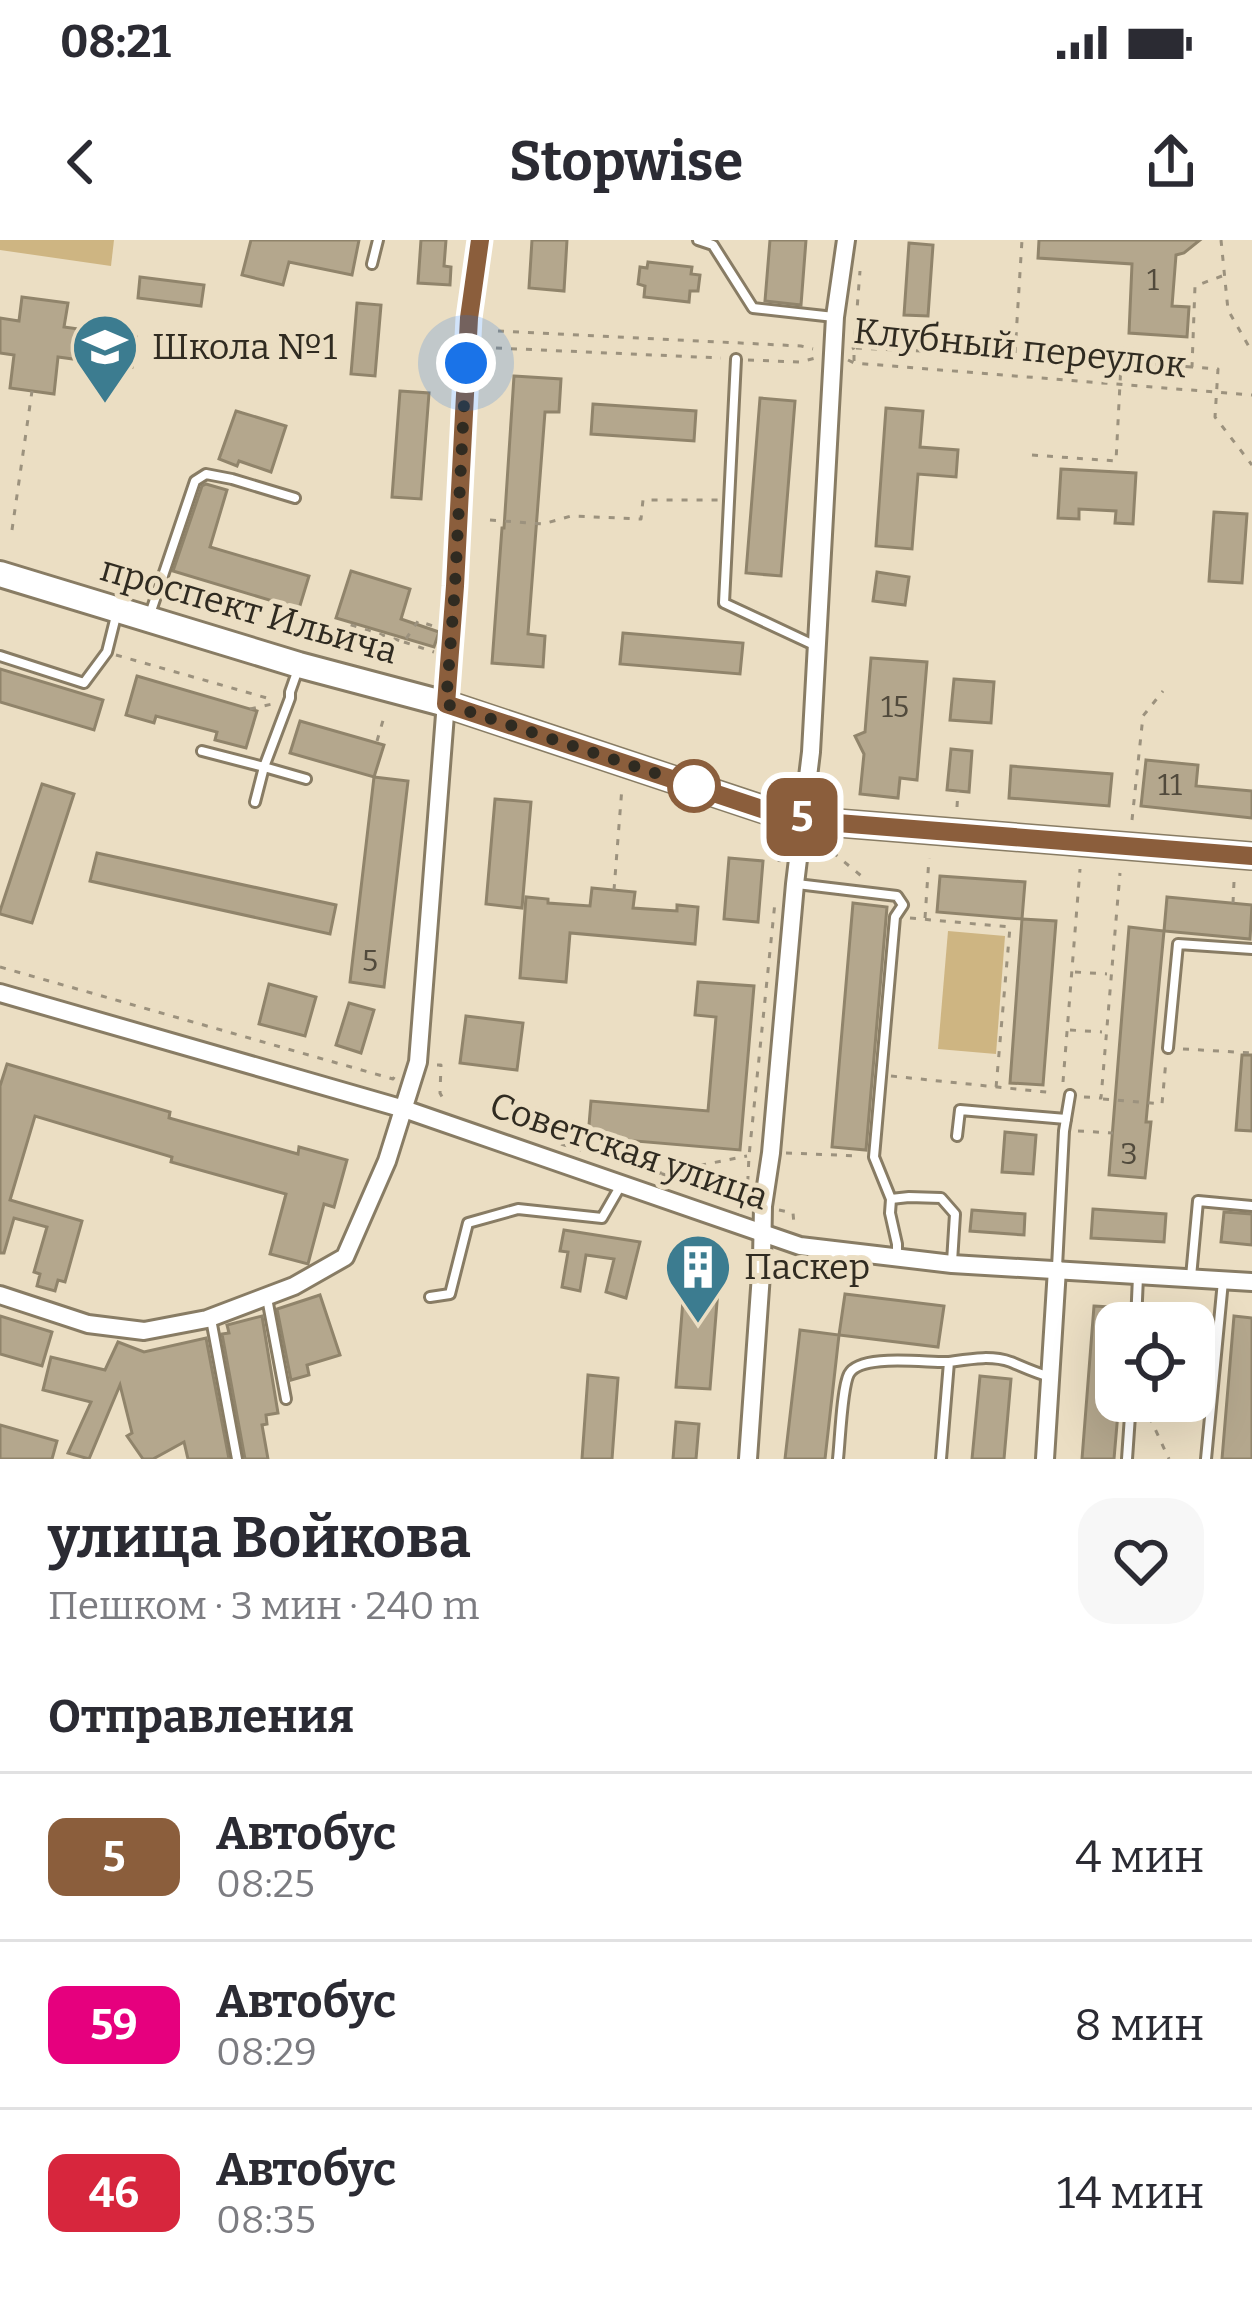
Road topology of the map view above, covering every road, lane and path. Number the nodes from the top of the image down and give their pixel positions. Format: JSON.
{"nodes":[{"id":1,"x":379,"y":240,"type":"edge"},
{"id":2,"x":480,"y":240,"type":"edge"},
{"id":3,"x":698,"y":240,"type":"edge"},
{"id":4,"x":846,"y":240,"type":"edge"},
{"id":5,"x":1022,"y":240,"type":"edge"},
{"id":6,"x":1221,"y":240,"type":"edge"},
{"id":7,"x":860,"y":262,"type":"dead end"},
{"id":8,"x":372,"y":264,"type":"dead end"},
{"id":9,"x":1222,"y":276,"type":"junction"},
{"id":10,"x":835,"y":317,"type":"junction"},
{"id":11,"x":498,"y":331,"type":"dead end"},
{"id":12,"x":496,"y":348,"type":"dead end"},
{"id":13,"x":854,"y":348,"type":"junction"},
{"id":14,"x":1252,"y":352,"type":"edge"},
{"id":15,"x":834,"y":354,"type":"junction"},
{"id":16,"x":1014,"y":355,"type":"junction"},
{"id":17,"x":736,"y":359,"type":"junction"},
{"id":18,"x":1121,"y":362,"type":"junction"},
{"id":19,"x":854,"y":363,"type":"junction"},
{"id":20,"x":1192,"y":367,"type":"junction"},
{"id":21,"x":1120,"y":384,"type":"junction"},
{"id":22,"x":32,"y":391,"type":"dead end"},
{"id":23,"x":1216,"y":391,"type":"junction"},
{"id":24,"x":1252,"y":395,"type":"edge"},
{"id":25,"x":1032,"y":455,"type":"dead end"},
{"id":26,"x":1252,"y":465,"type":"edge"},
{"id":27,"x":295,"y":498,"type":"dead end"},
{"id":28,"x":727,"y":500,"type":"junction"},
{"id":29,"x":490,"y":520,"type":"dead end"},
{"id":30,"x":12,"y":530,"type":"dead end"},
{"id":31,"x":0,"y":574,"type":"edge"},
{"id":32,"x":118,"y":611,"type":"junction"},
{"id":33,"x":148,"y":619,"type":"junction"},
{"id":34,"x":443,"y":630,"type":"dead end"},
{"id":35,"x":326,"y":640,"type":"dead end"},
{"id":36,"x":404,"y":642,"type":"junction"},
{"id":37,"x":816,"y":646,"type":"junction"},
{"id":38,"x":107,"y":652,"type":"junction"},
{"id":39,"x":441,"y":654,"type":"dead end"},
{"id":40,"x":0,"y":656,"type":"edge"},
{"id":41,"x":299,"y":665,"type":"junction"},
{"id":42,"x":231,"y":674,"type":"dead end"},
{"id":43,"x":226,"y":686,"type":"junction"},
{"id":44,"x":1163,"y":691,"type":"dead end"},
{"id":45,"x":446,"y":704,"type":"junction"},
{"id":46,"x":250,"y":709,"type":"dead end"},
{"id":47,"x":384,"y":718,"type":"dead end"},
{"id":48,"x":377,"y":741,"type":"dead end"},
{"id":49,"x":202,"y":751,"type":"dead end"},
{"id":50,"x":264,"y":767,"type":"junction"},
{"id":51,"x":307,"y":779,"type":"dead end"},
{"id":52,"x":622,"y":787,"type":"dead end"},
{"id":53,"x":958,"y":791,"type":"dead end"},
{"id":54,"x":255,"y":802,"type":"dead end"},
{"id":55,"x":957,"y":807,"type":"dead end"},
{"id":56,"x":804,"y":818,"type":"junction"},
{"id":57,"x":1132,"y":820,"type":"dead end"},
{"id":58,"x":782,"y":840,"type":"dead end"},
{"id":59,"x":825,"y":847,"type":"dead end"},
{"id":60,"x":1252,"y":856,"type":"edge"},
{"id":61,"x":929,"y":858,"type":"dead end"},
{"id":62,"x":779,"y":863,"type":"dead end"},
{"id":63,"x":1080,"y":869,"type":"dead end"},
{"id":64,"x":1120,"y":873,"type":"dead end"},
{"id":65,"x":1234,"y":882,"type":"dead end"},
{"id":66,"x":786,"y":885,"type":"junction"},
{"id":67,"x":614,"y":890,"type":"dead end"},
{"id":68,"x":885,"y":895,"type":"junction"},
{"id":69,"x":1233,"y":903,"type":"dead end"},
{"id":70,"x":895,"y":917,"type":"junction"},
{"id":71,"x":924,"y":920,"type":"junction"},
{"id":72,"x":1252,"y":949,"type":"edge"},
{"id":73,"x":0,"y":967,"type":"edge"},
{"id":74,"x":1073,"y":972,"type":"junction"},
{"id":75,"x":1111,"y":975,"type":"junction"},
{"id":76,"x":0,"y":993,"type":"edge"},
{"id":77,"x":1068,"y":1030,"type":"junction"},
{"id":78,"x":1106,"y":1032,"type":"junction"},
{"id":79,"x":1168,"y":1048,"type":"junction"},
{"id":80,"x":1252,"y":1053,"type":"edge"},
{"id":81,"x":418,"y":1062,"type":"junction"},
{"id":82,"x":881,"y":1075,"type":"junction"},
{"id":83,"x":996,"y":1088,"type":"junction"},
{"id":84,"x":1070,"y":1095,"type":"joint"},
{"id":85,"x":1101,"y":1098,"type":"junction"},
{"id":86,"x":404,"y":1109,"type":"junction"},
{"id":87,"x":457,"y":1115,"type":"dead end"},
{"id":88,"x":1066,"y":1119,"type":"junction"},
{"id":89,"x":1064,"y":1131,"type":"junction"},
{"id":90,"x":1113,"y":1133,"type":"dead end"},
{"id":91,"x":957,"y":1136,"type":"dead end"},
{"id":92,"x":564,"y":1145,"type":"dead end"},
{"id":93,"x":622,"y":1184,"type":"junction"},
{"id":94,"x":891,"y":1199,"type":"junction"},
{"id":95,"x":763,"y":1206,"type":"junction"},
{"id":96,"x":1252,"y":1206,"type":"edge"},
{"id":97,"x":801,"y":1233,"type":"dead end"},
{"id":98,"x":763,"y":1234,"type":"junction"},
{"id":99,"x":897,"y":1259,"type":"junction"},
{"id":100,"x":952,"y":1264,"type":"junction"},
{"id":101,"x":1057,"y":1269,"type":"junction"},
{"id":102,"x":1138,"y":1275,"type":"junction"},
{"id":103,"x":1191,"y":1278,"type":"junction"},
{"id":104,"x":1222,"y":1280,"type":"junction"},
{"id":105,"x":1252,"y":1282,"type":"edge"},
{"id":106,"x":0,"y":1295,"type":"edge"},
{"id":107,"x":266,"y":1296,"type":"junction"},
{"id":108,"x":430,"y":1297,"type":"dead end"},
{"id":109,"x":1137,"y":1302,"type":"edge"},
{"id":110,"x":210,"y":1318,"type":"junction"},
{"id":111,"x":950,"y":1362,"type":"junction"},
{"id":112,"x":1052,"y":1378,"type":"junction"},
{"id":113,"x":286,"y":1400,"type":"dead end"},
{"id":114,"x":1130,"y":1422,"type":"edge"},
{"id":115,"x":1151,"y":1422,"type":"edge"},
{"id":116,"x":238,"y":1459,"type":"edge"},
{"id":117,"x":748,"y":1459,"type":"edge"},
{"id":118,"x":838,"y":1459,"type":"edge"},
{"id":119,"x":941,"y":1459,"type":"edge"},
{"id":120,"x":1045,"y":1459,"type":"edge"},
{"id":121,"x":1127,"y":1459,"type":"edge"},
{"id":122,"x":1168,"y":1459,"type":"edge"},
{"id":123,"x":1206,"y":1459,"type":"edge"}],
"edges":[{"from":1,"to":8,"type":"lane"},
{"from":2,"to":45,"type":"street"},
{"from":3,"to":10,"type":"lane"},
{"from":4,"to":10,"type":"street"},
{"from":5,"to":16,"type":"path"},
{"from":6,"to":9,"type":"path"},
{"from":7,"to":13,"type":"path"},
{"from":9,"to":14,"type":"path"},
{"from":9,"to":20,"type":"path"},
{"from":10,"to":15,"type":"street"},
{"from":11,"to":15,"type":"path"},
{"from":12,"to":17,"type":"path","name":"Клубный переулок"},
{"from":13,"to":16,"type":"path"},
{"from":13,"to":19,"type":"path"},
{"from":15,"to":17,"type":"path","name":"Клубный переулок"},
{"from":15,"to":19,"type":"path","name":"Клубный переулок"},
{"from":15,"to":37,"type":"street"},
{"from":16,"to":18,"type":"path"},
{"from":17,"to":28,"type":"lane"},
{"from":18,"to":20,"type":"path"},
{"from":18,"to":21,"type":"path"},
{"from":19,"to":21,"type":"path","name":"Клубный переулок"},
{"from":20,"to":23,"type":"path"},
{"from":21,"to":23,"type":"path","name":"Клубный переулок"},
{"from":21,"to":25,"type":"path"},
{"from":22,"to":30,"type":"path"},
{"from":23,"to":24,"type":"path","name":"Клубный переулок"},
{"from":23,"to":26,"type":"path"},
{"from":27,"to":33,"type":"lane"},
{"from":28,"to":29,"type":"path"},
{"from":28,"to":37,"type":"lane"},
{"from":31,"to":32,"type":"street","name":"проспект Ильича"},
{"from":32,"to":33,"type":"street","name":"проспект Ильича"},
{"from":32,"to":38,"type":"lane"},
{"from":33,"to":41,"type":"street","name":"проспект Ильича"},
{"from":34,"to":36,"type":"path"},
{"from":35,"to":36,"type":"path"},
{"from":36,"to":39,"type":"path"},
{"from":37,"to":56,"type":"street"},
{"from":38,"to":40,"type":"lane"},
{"from":38,"to":43,"type":"path"},
{"from":41,"to":45,"type":"street","name":"проспект Ильича"},
{"from":41,"to":50,"type":"lane"},
{"from":42,"to":43,"type":"path"},
{"from":43,"to":46,"type":"path"},
{"from":44,"to":57,"type":"path"},
{"from":45,"to":56,"type":"street","name":"проспект Ильича"},
{"from":45,"to":81,"type":"street"},
{"from":47,"to":48,"type":"path"},
{"from":49,"to":50,"type":"lane"},
{"from":50,"to":51,"type":"lane"},
{"from":50,"to":54,"type":"lane"},
{"from":52,"to":67,"type":"path"},
{"from":53,"to":55,"type":"path"},
{"from":56,"to":60,"type":"street","name":"проспект Ильича"},
{"from":56,"to":66,"type":"street"},
{"from":58,"to":62,"type":"path"},
{"from":59,"to":68,"type":"path"},
{"from":61,"to":71,"type":"path"},
{"from":63,"to":74,"type":"path"},
{"from":64,"to":75,"type":"path"},
{"from":65,"to":69,"type":"path"},
{"from":66,"to":68,"type":"lane"},
{"from":66,"to":92,"type":"path"},
{"from":66,"to":95,"type":"street"},
{"from":68,"to":70,"type":"lane"},
{"from":70,"to":71,"type":"path"},
{"from":70,"to":82,"type":"lane"},
{"from":71,"to":83,"type":"path"},
{"from":72,"to":79,"type":"lane"},
{"from":73,"to":81,"type":"path"},
{"from":74,"to":75,"type":"path"},
{"from":74,"to":77,"type":"path"},
{"from":75,"to":78,"type":"path"},
{"from":76,"to":86,"type":"street","name":"Советская улица"},
{"from":77,"to":78,"type":"path"},
{"from":77,"to":83,"type":"path"},
{"from":78,"to":85,"type":"path"},
{"from":79,"to":80,"type":"path"},
{"from":79,"to":85,"type":"path"},
{"from":81,"to":86,"type":"street"},
{"from":81,"to":87,"type":"path"},
{"from":82,"to":83,"type":"path"},
{"from":82,"to":94,"type":"lane"},
{"from":84,"to":85,"type":"path"},
{"from":84,"to":88,"type":"lane"},
{"from":86,"to":93,"type":"street","name":"Советская улица"},
{"from":86,"to":107,"type":"street"},
{"from":88,"to":89,"type":"lane"},
{"from":88,"to":91,"type":"lane"},
{"from":89,"to":90,"type":"path"},
{"from":89,"to":101,"type":"lane"},
{"from":93,"to":98,"type":"street","name":"Советская улица"},
{"from":93,"to":108,"type":"lane"},
{"from":94,"to":99,"type":"lane"},
{"from":94,"to":100,"type":"lane"},
{"from":95,"to":97,"type":"path"},
{"from":95,"to":98,"type":"street"},
{"from":96,"to":103,"type":"lane"},
{"from":98,"to":99,"type":"street","name":"Советская улица"},
{"from":98,"to":117,"type":"street"},
{"from":99,"to":100,"type":"street","name":"Советская улица"},
{"from":100,"to":101,"type":"street","name":"Советская улица"},
{"from":101,"to":102,"type":"street","name":"Советская улица"},
{"from":101,"to":112,"type":"street"},
{"from":102,"to":103,"type":"street","name":"Советская улица"},
{"from":102,"to":109,"type":"lane"},
{"from":103,"to":104,"type":"street","name":"Советская улица"},
{"from":104,"to":105,"type":"street","name":"Советская улица"},
{"from":104,"to":123,"type":"lane"},
{"from":106,"to":110,"type":"street"},
{"from":107,"to":110,"type":"street"},
{"from":107,"to":113,"type":"lane"},
{"from":110,"to":116,"type":"lane"},
{"from":111,"to":112,"type":"lane"},
{"from":111,"to":118,"type":"lane"},
{"from":111,"to":119,"type":"lane"},
{"from":112,"to":120,"type":"street"},
{"from":114,"to":121,"type":"lane"},
{"from":115,"to":122,"type":"path"}]}
